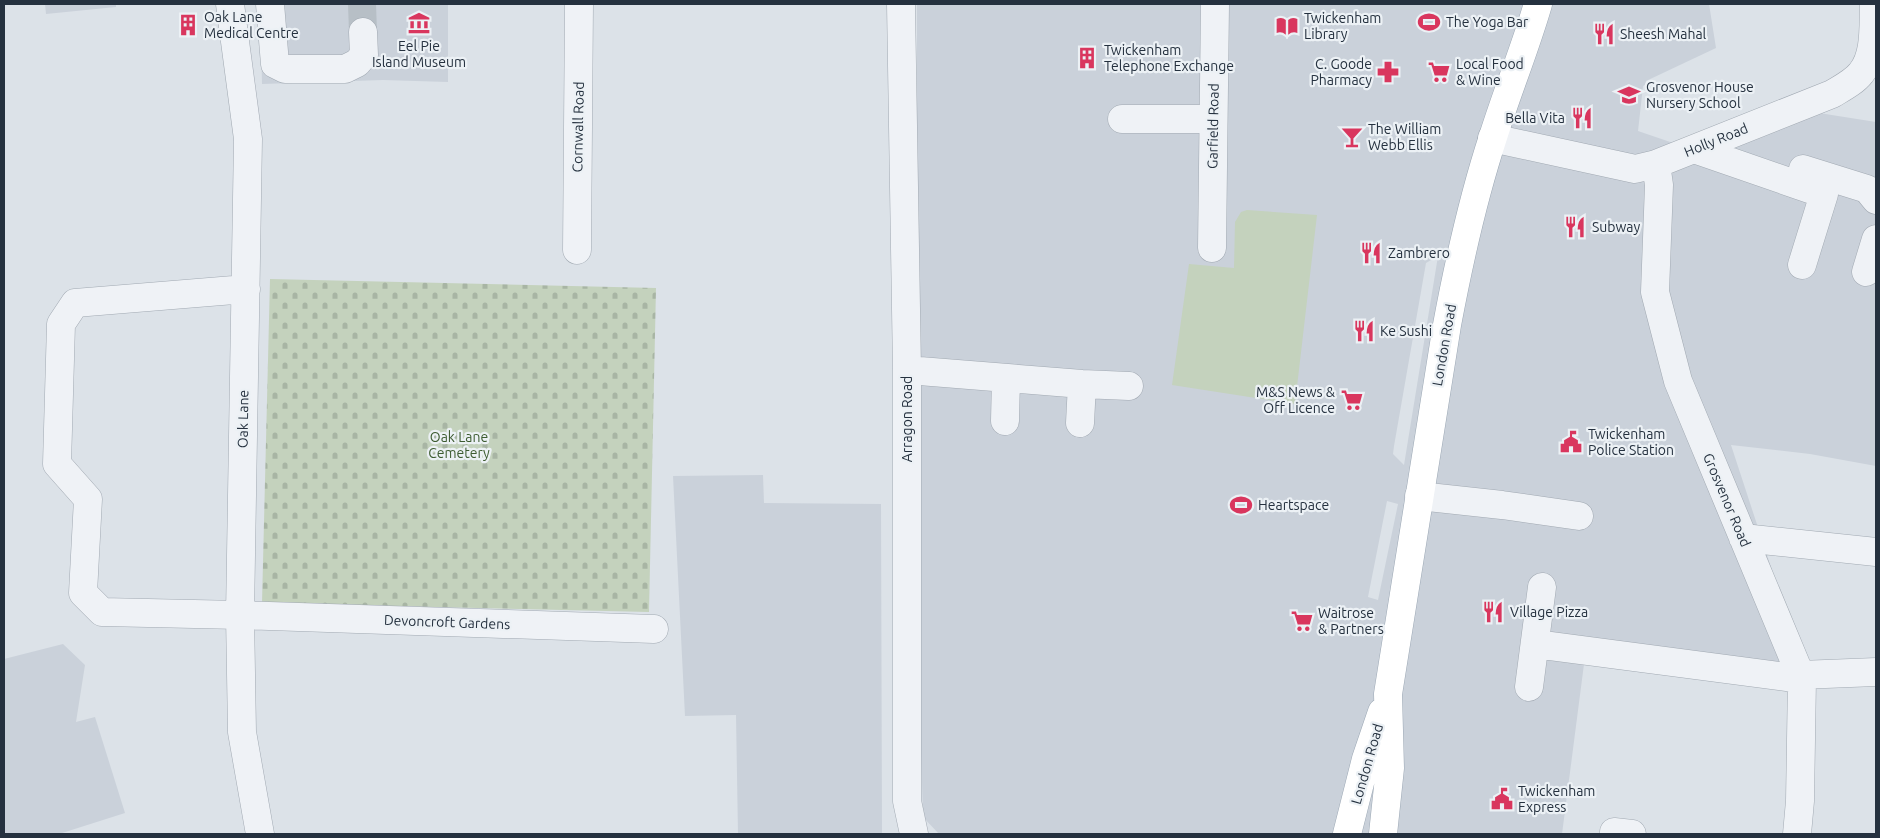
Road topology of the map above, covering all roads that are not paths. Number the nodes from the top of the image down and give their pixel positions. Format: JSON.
{"nodes":[{"id":1,"x":230,"y":4,"type":"edge"},
{"id":2,"x":270,"y":4,"type":"edge"},
{"id":3,"x":579,"y":4,"type":"edge"},
{"id":4,"x":901,"y":4,"type":"edge"},
{"id":5,"x":1215,"y":4,"type":"edge"},
{"id":6,"x":1538,"y":4,"type":"edge"},
{"id":7,"x":1874,"y":4,"type":"edge"},
{"id":8,"x":363,"y":32,"type":"tunnel mouth"},
{"id":9,"x":1122,"y":119,"type":"dead end"},
{"id":10,"x":1212,"y":119,"type":"junction"},
{"id":11,"x":1492,"y":138,"type":"junction"},
{"id":12,"x":1704,"y":144,"type":"junction"},
{"id":13,"x":1656,"y":164,"type":"junction"},
{"id":14,"x":1876,"y":200,"type":"edge"},
{"id":15,"x":1876,"y":239,"type":"edge"},
{"id":16,"x":1212,"y":248,"type":"dead end"},
{"id":17,"x":577,"y":250,"type":"dead end"},
{"id":18,"x":1802,"y":265,"type":"dead end"},
{"id":19,"x":1866,"y":272,"type":"dead end"},
{"id":20,"x":246,"y":289,"type":"junction"},
{"id":21,"x":907,"y":370,"type":"junction"},
{"id":22,"x":1006,"y":378,"type":"junction"},
{"id":23,"x":1082,"y":384,"type":"junction"},
{"id":24,"x":1129,"y":386,"type":"dead end"},
{"id":25,"x":1005,"y":421,"type":"dead end"},
{"id":26,"x":1080,"y":423,"type":"dead end"},
{"id":27,"x":1419,"y":496,"type":"junction"},
{"id":28,"x":1579,"y":516,"type":"dead end"},
{"id":29,"x":1743,"y":538,"type":"junction"},
{"id":30,"x":1876,"y":552,"type":"edge"},
{"id":31,"x":1542,"y":587,"type":"dead end"},
{"id":32,"x":240,"y":615,"type":"junction"},
{"id":33,"x":654,"y":629,"type":"dead end"},
{"id":34,"x":1535,"y":644,"type":"junction"},
{"id":35,"x":1876,"y":672,"type":"edge"},
{"id":36,"x":1801,"y":677,"type":"junction"},
{"id":37,"x":1529,"y":687,"type":"dead end"},
{"id":38,"x":1388,"y":694,"type":"junction"},
{"id":39,"x":260,"y":834,"type":"edge"},
{"id":40,"x":914,"y":834,"type":"edge"},
{"id":41,"x":1347,"y":834,"type":"edge"},
{"id":42,"x":1383,"y":834,"type":"edge"},
{"id":43,"x":1797,"y":834,"type":"edge"}],
"edges":[{"from":1,"to":20,"type":"street","name":"Oak Lane"},
{"from":2,"to":8,"type":"street"},
{"from":3,"to":17,"type":"street","name":"Cornwall Road"},
{"from":4,"to":21,"type":"street","name":"Arragon Road"},
{"from":5,"to":10,"type":"street","name":"Garfield Road"},
{"from":6,"to":11,"type":"main road","name":"London Road"},
{"from":7,"to":12,"type":"street","name":"Holly Road"},
{"from":9,"to":10,"type":"street"},
{"from":10,"to":16,"type":"street","name":"Garfield Road"},
{"from":11,"to":13,"type":"street","name":"Holly Road"},
{"from":11,"to":27,"type":"main road","name":"London Road"},
{"from":12,"to":13,"type":"street","name":"Holly Road"},
{"from":12,"to":14,"type":"street"},
{"from":12,"to":18,"type":"street"},
{"from":13,"to":29,"type":"street","name":"Grosvenor Road"},
{"from":15,"to":19,"type":"street"},
{"from":20,"to":32,"type":"street","name":"Oak Lane"},
{"from":20,"to":32,"type":"street","name":"Devoncroft Gardens"},
{"from":21,"to":22,"type":"street"},
{"from":21,"to":40,"type":"street","name":"Arragon Road"},
{"from":22,"to":23,"type":"street"},
{"from":22,"to":25,"type":"street"},
{"from":23,"to":24,"type":"street"},
{"from":23,"to":26,"type":"street"},
{"from":27,"to":28,"type":"street"},
{"from":27,"to":38,"type":"main road","name":"London Road"},
{"from":29,"to":30,"type":"street"},
{"from":29,"to":36,"type":"street","name":"Grosvenor Road"},
{"from":31,"to":34,"type":"street"},
{"from":32,"to":33,"type":"street","name":"Devoncroft Gardens"},
{"from":32,"to":39,"type":"street","name":"Oak Lane"},
{"from":34,"to":36,"type":"street"},
{"from":34,"to":37,"type":"street"},
{"from":35,"to":36,"type":"street"},
{"from":36,"to":43,"type":"street","name":"Grosvenor Road"},
{"from":38,"to":41,"type":"main road","name":"London Road"},
{"from":38,"to":42,"type":"main road","name":"London Road"}]}
